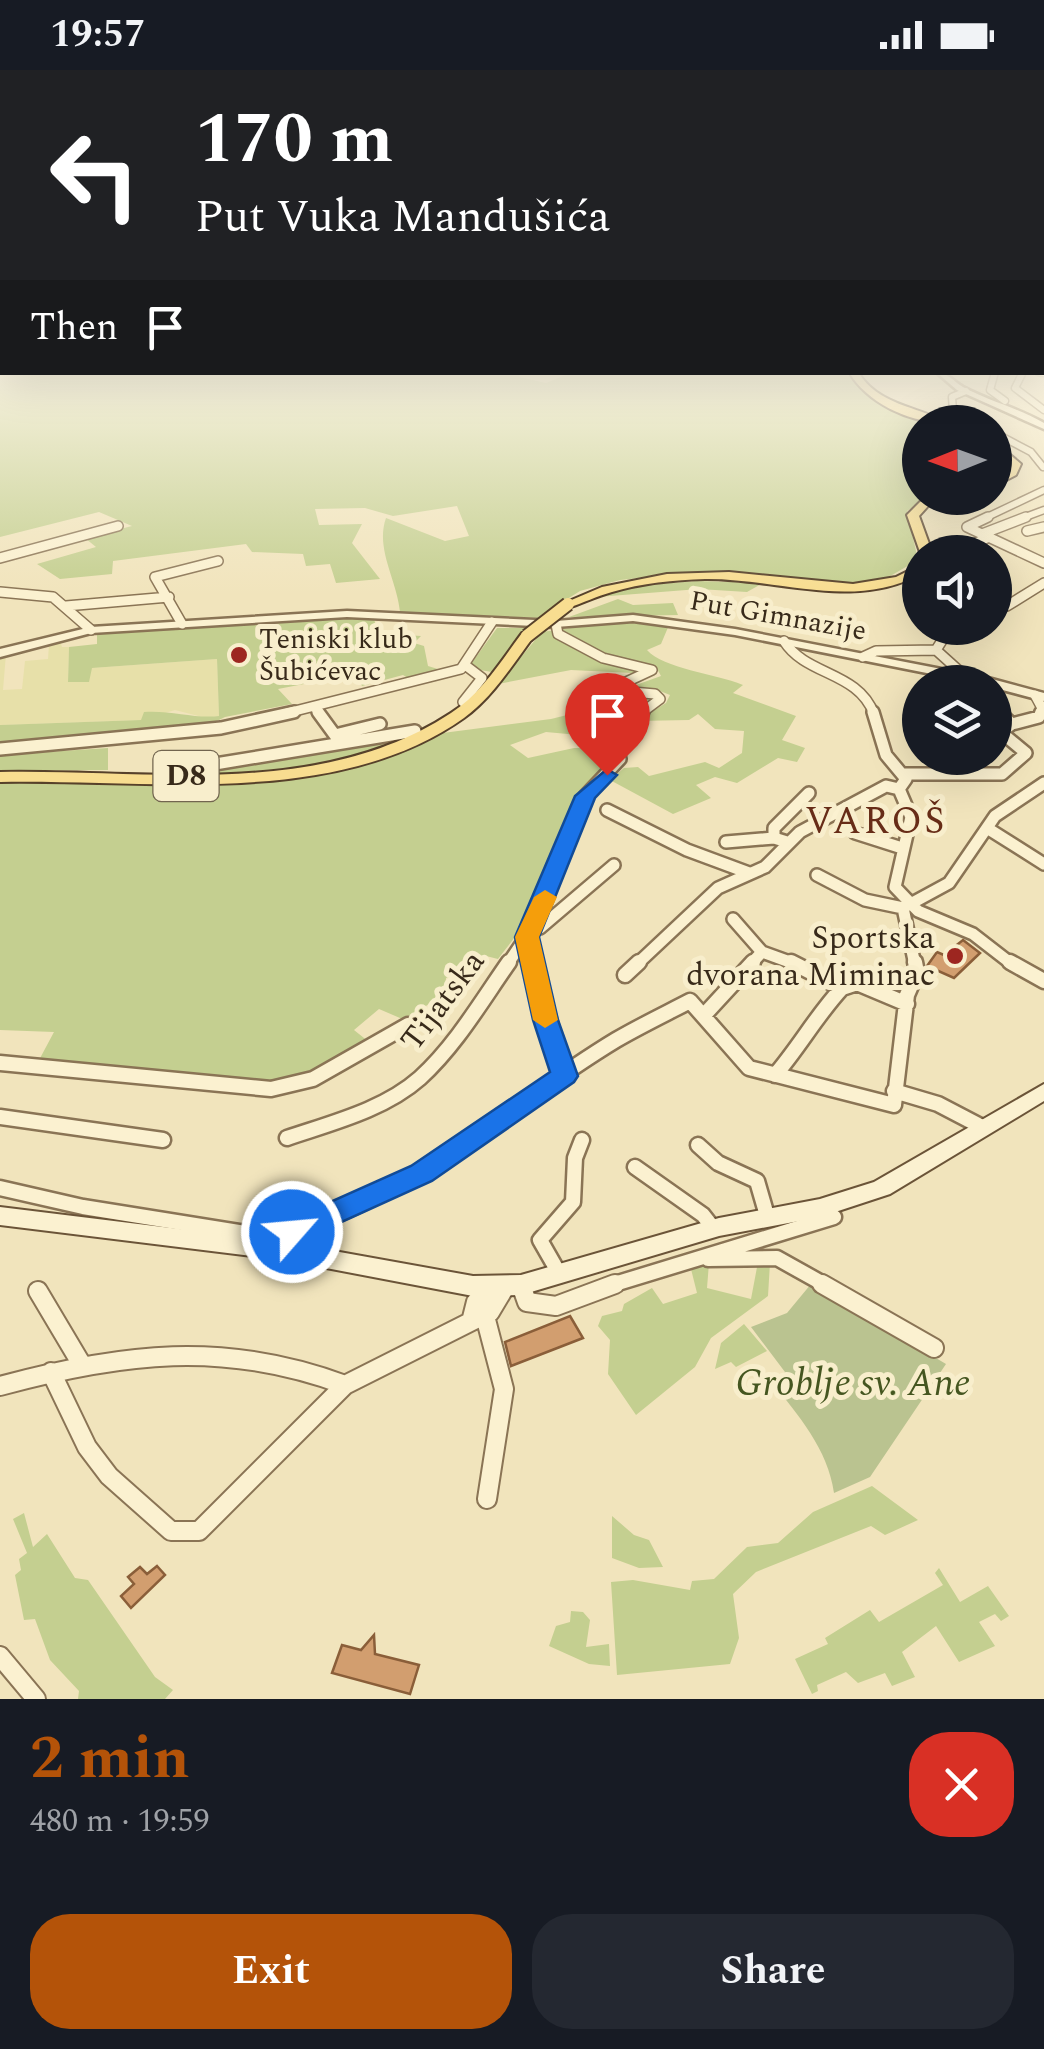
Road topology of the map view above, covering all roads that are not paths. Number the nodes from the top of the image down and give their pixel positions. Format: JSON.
{"nodes":[{"id":1,"x":1013,"y":442,"type":"edge"},
{"id":2,"x":1042,"y":468,"type":"edge"},
{"id":3,"x":1044,"y":487,"type":"edge"},
{"id":4,"x":1044,"y":510,"type":"edge"},
{"id":5,"x":118,"y":526,"type":"dead end"},
{"id":6,"x":1027,"y":532,"type":"dead end"},
{"id":7,"x":1042,"y":533,"type":"edge"},
{"id":8,"x":983,"y":535,"type":"edge"},
{"id":9,"x":987,"y":535,"type":"edge"},
{"id":10,"x":1012,"y":548,"type":"edge"},
{"id":11,"x":0,"y":558,"type":"edge"},
{"id":12,"x":218,"y":561,"type":"dead end"},
{"id":13,"x":1044,"y":563,"type":"edge"},
{"id":14,"x":902,"y":578,"type":"edge"},
{"id":15,"x":1044,"y":583,"type":"edge"},
{"id":16,"x":0,"y":596,"type":"edge"},
{"id":17,"x":169,"y":598,"type":"junction"},
{"id":18,"x":1012,"y":603,"type":"edge"},
{"id":19,"x":66,"y":606,"type":"junction"},
{"id":20,"x":492,"y":622,"type":"junction"},
{"id":21,"x":182,"y":624,"type":"junction"},
{"id":22,"x":556,"y":624,"type":"junction"},
{"id":23,"x":91,"y":630,"type":"junction"},
{"id":24,"x":784,"y":641,"type":"junction"},
{"id":25,"x":939,"y":645,"type":"edge"},
{"id":26,"x":936,"y":650,"type":"junction"},
{"id":27,"x":0,"y":653,"type":"edge"},
{"id":28,"x":862,"y":656,"type":"junction"},
{"id":29,"x":466,"y":665,"type":"junction"},
{"id":30,"x":907,"y":665,"type":"edge"},
{"id":31,"x":953,"y":665,"type":"edge"},
{"id":32,"x":1012,"y":688,"type":"edge"},
{"id":33,"x":1040,"y":696,"type":"edge"},
{"id":34,"x":463,"y":702,"type":"dead end"},
{"id":35,"x":316,"y":709,"type":"junction"},
{"id":36,"x":380,"y":724,"type":"dead end"},
{"id":37,"x":1012,"y":724,"type":"edge"},
{"id":38,"x":415,"y":731,"type":"dead end"},
{"id":39,"x":334,"y":735,"type":"junction"},
{"id":40,"x":1012,"y":743,"type":"edge"},
{"id":41,"x":342,"y":746,"type":"junction"},
{"id":42,"x":0,"y":749,"type":"edge"},
{"id":43,"x":191,"y":768,"type":"dead end"},
{"id":44,"x":1012,"y":768,"type":"edge"},
{"id":45,"x":902,"y":772,"type":"edge"},
{"id":46,"x":904,"y":775,"type":"edge"},
{"id":47,"x":957,"y":775,"type":"edge"},
{"id":48,"x":984,"y":775,"type":"edge"},
{"id":49,"x":0,"y":777,"type":"edge"},
{"id":50,"x":1044,"y":783,"type":"edge"},
{"id":51,"x":899,"y":789,"type":"junction"},
{"id":52,"x":809,"y":793,"type":"dead end"},
{"id":53,"x":607,"y":810,"type":"dead end"},
{"id":54,"x":987,"y":828,"type":"junction"},
{"id":55,"x":855,"y":833,"type":"dead end"},
{"id":56,"x":774,"y":838,"type":"junction"},
{"id":57,"x":726,"y":842,"type":"dead end"},
{"id":58,"x":787,"y":842,"type":"junction"},
{"id":59,"x":902,"y":848,"type":"junction"},
{"id":60,"x":1044,"y":864,"type":"edge"},
{"id":61,"x":614,"y":865,"type":"dead end"},
{"id":62,"x":749,"y":874,"type":"junction"},
{"id":63,"x":816,"y":875,"type":"dead end"},
{"id":64,"x":906,"y":907,"type":"junction"},
{"id":65,"x":733,"y":919,"type":"dead end"},
{"id":66,"x":530,"y":933,"type":"junction"},
{"id":67,"x":762,"y":952,"type":"junction"},
{"id":68,"x":625,"y":975,"type":"dead end"},
{"id":69,"x":1044,"y":981,"type":"edge"},
{"id":70,"x":842,"y":988,"type":"junction"},
{"id":71,"x":907,"y":1004,"type":"junction"},
{"id":72,"x":706,"y":1013,"type":"junction"},
{"id":73,"x":408,"y":1025,"type":"dead end"},
{"id":74,"x":7,"y":1062,"type":"edge"},
{"id":75,"x":775,"y":1075,"type":"junction"},
{"id":76,"x":565,"y":1076,"type":"junction"},
{"id":77,"x":894,"y":1090,"type":"junction"},
{"id":78,"x":1044,"y":1090,"type":"edge"},
{"id":79,"x":0,"y":1117,"type":"edge"},
{"id":80,"x":984,"y":1128,"type":"junction"},
{"id":81,"x":288,"y":1138,"type":"dead end"},
{"id":82,"x":162,"y":1140,"type":"dead end"},
{"id":83,"x":582,"y":1140,"type":"dead end"},
{"id":84,"x":698,"y":1145,"type":"dead end"},
{"id":85,"x":635,"y":1167,"type":"dead end"},
{"id":86,"x":0,"y":1188,"type":"edge"},
{"id":87,"x":0,"y":1216,"type":"edge"},
{"id":88,"x":834,"y":1217,"type":"dead end"},
{"id":89,"x":768,"y":1218,"type":"junction"},
{"id":90,"x":714,"y":1229,"type":"junction"},
{"id":91,"x":259,"y":1243,"type":"junction"},
{"id":92,"x":684,"y":1260,"type":"junction"},
{"id":93,"x":560,"y":1276,"type":"junction"},
{"id":94,"x":458,"y":1284,"type":"junction"},
{"id":95,"x":507,"y":1286,"type":"junction"},
{"id":96,"x":38,"y":1290,"type":"dead end"},
{"id":97,"x":477,"y":1314,"type":"junction"},
{"id":98,"x":934,"y":1348,"type":"dead end"},
{"id":99,"x":82,"y":1365,"type":"junction"},
{"id":100,"x":51,"y":1372,"type":"junction"},
{"id":101,"x":346,"y":1385,"type":"junction"},
{"id":102,"x":0,"y":1386,"type":"edge"},
{"id":103,"x":487,"y":1499,"type":"dead end"},
{"id":104,"x":0,"y":1656,"type":"edge"},
{"id":105,"x":36,"y":1699,"type":"edge"}],
"edges":[{"from":1,"to":2,"type":"street"},
{"from":3,"to":8,"type":"street"},
{"from":4,"to":9,"type":"street"},
{"from":5,"to":11,"type":"street"},
{"from":6,"to":7,"type":"street"},
{"from":10,"to":13,"type":"street"},
{"from":12,"to":17,"type":"street"},
{"from":14,"to":49,"type":"main road","number":"D8","bridge":true},
{"from":15,"to":18,"type":"street"},
{"from":16,"to":19,"type":"street"},
{"from":17,"to":19,"type":"street"},
{"from":17,"to":21,"type":"street"},
{"from":19,"to":23,"type":"street"},
{"from":20,"to":21,"type":"street","name":"Put Gimnazije"},
{"from":20,"to":22,"type":"street","name":"Put Gimnazije"},
{"from":20,"to":29,"type":"street"},
{"from":21,"to":23,"type":"street","name":"Put Gimnazije"},
{"from":22,"to":24,"type":"street","name":"Put Gimnazije"},
{"from":22,"to":66,"type":"street"},
{"from":23,"to":27,"type":"street","name":"Put Gimnazije"},
{"from":24,"to":28,"type":"street","name":"Put Gimnazije"},
{"from":24,"to":45,"type":"street"},
{"from":25,"to":26,"type":"street"},
{"from":26,"to":28,"type":"street"},
{"from":26,"to":31,"type":"street"},
{"from":28,"to":30,"type":"street","name":"Put Gimnazije"},
{"from":29,"to":34,"type":"street"},
{"from":29,"to":35,"type":"street"},
{"from":32,"to":33,"type":"street","name":"Put Gimnazije"},
{"from":33,"to":37,"type":"street"},
{"from":35,"to":39,"type":"street"},
{"from":35,"to":42,"type":"street"},
{"from":36,"to":39,"type":"street"},
{"from":38,"to":41,"type":"street"},
{"from":39,"to":41,"type":"street"},
{"from":40,"to":44,"type":"street"},
{"from":41,"to":43,"type":"street"},
{"from":46,"to":51,"type":"street"},
{"from":47,"to":48,"type":"street"},
{"from":50,"to":54,"type":"street"},
{"from":51,"to":58,"type":"street"},
{"from":51,"to":59,"type":"street"},
{"from":52,"to":56,"type":"street"},
{"from":53,"to":62,"type":"street"},
{"from":54,"to":60,"type":"street"},
{"from":54,"to":64,"type":"street"},
{"from":55,"to":59,"type":"street"},
{"from":56,"to":57,"type":"street"},
{"from":56,"to":58,"type":"street"},
{"from":58,"to":62,"type":"street"},
{"from":59,"to":64,"type":"street"},
{"from":61,"to":66,"type":"street"},
{"from":62,"to":68,"type":"street"},
{"from":63,"to":64,"type":"street"},
{"from":64,"to":69,"type":"street"},
{"from":64,"to":71,"type":"street"},
{"from":65,"to":67,"type":"street"},
{"from":66,"to":76,"type":"street"},
{"from":66,"to":81,"type":"street","name":"Tijatska"},
{"from":67,"to":70,"type":"street"},
{"from":67,"to":72,"type":"street"},
{"from":70,"to":71,"type":"street"},
{"from":70,"to":75,"type":"street"},
{"from":71,"to":77,"type":"street"},
{"from":72,"to":75,"type":"street"},
{"from":72,"to":76,"type":"street"},
{"from":73,"to":74,"type":"street"},
{"from":75,"to":77,"type":"street"},
{"from":76,"to":91,"type":"street"},
{"from":77,"to":80,"type":"street"},
{"from":78,"to":80,"type":"main road"},
{"from":79,"to":82,"type":"street"},
{"from":80,"to":89,"type":"main road"},
{"from":83,"to":93,"type":"street"},
{"from":84,"to":89,"type":"street"},
{"from":85,"to":90,"type":"street"},
{"from":86,"to":91,"type":"street"},
{"from":87,"to":91,"type":"main road"},
{"from":88,"to":92,"type":"street"},
{"from":89,"to":90,"type":"main road"},
{"from":90,"to":93,"type":"main road"},
{"from":91,"to":94,"type":"main road"},
{"from":92,"to":95,"type":"street"},
{"from":92,"to":98,"type":"street"},
{"from":93,"to":95,"type":"main road"},
{"from":94,"to":95,"type":"main road"},
{"from":94,"to":97,"type":"street"},
{"from":95,"to":97,"type":"street"},
{"from":96,"to":99,"type":"street"},
{"from":97,"to":101,"type":"street"},
{"from":97,"to":103,"type":"street"},
{"from":99,"to":100,"type":"street"},
{"from":99,"to":101,"type":"street"},
{"from":100,"to":101,"type":"street"},
{"from":100,"to":102,"type":"street"},
{"from":104,"to":105,"type":"street"}]}
